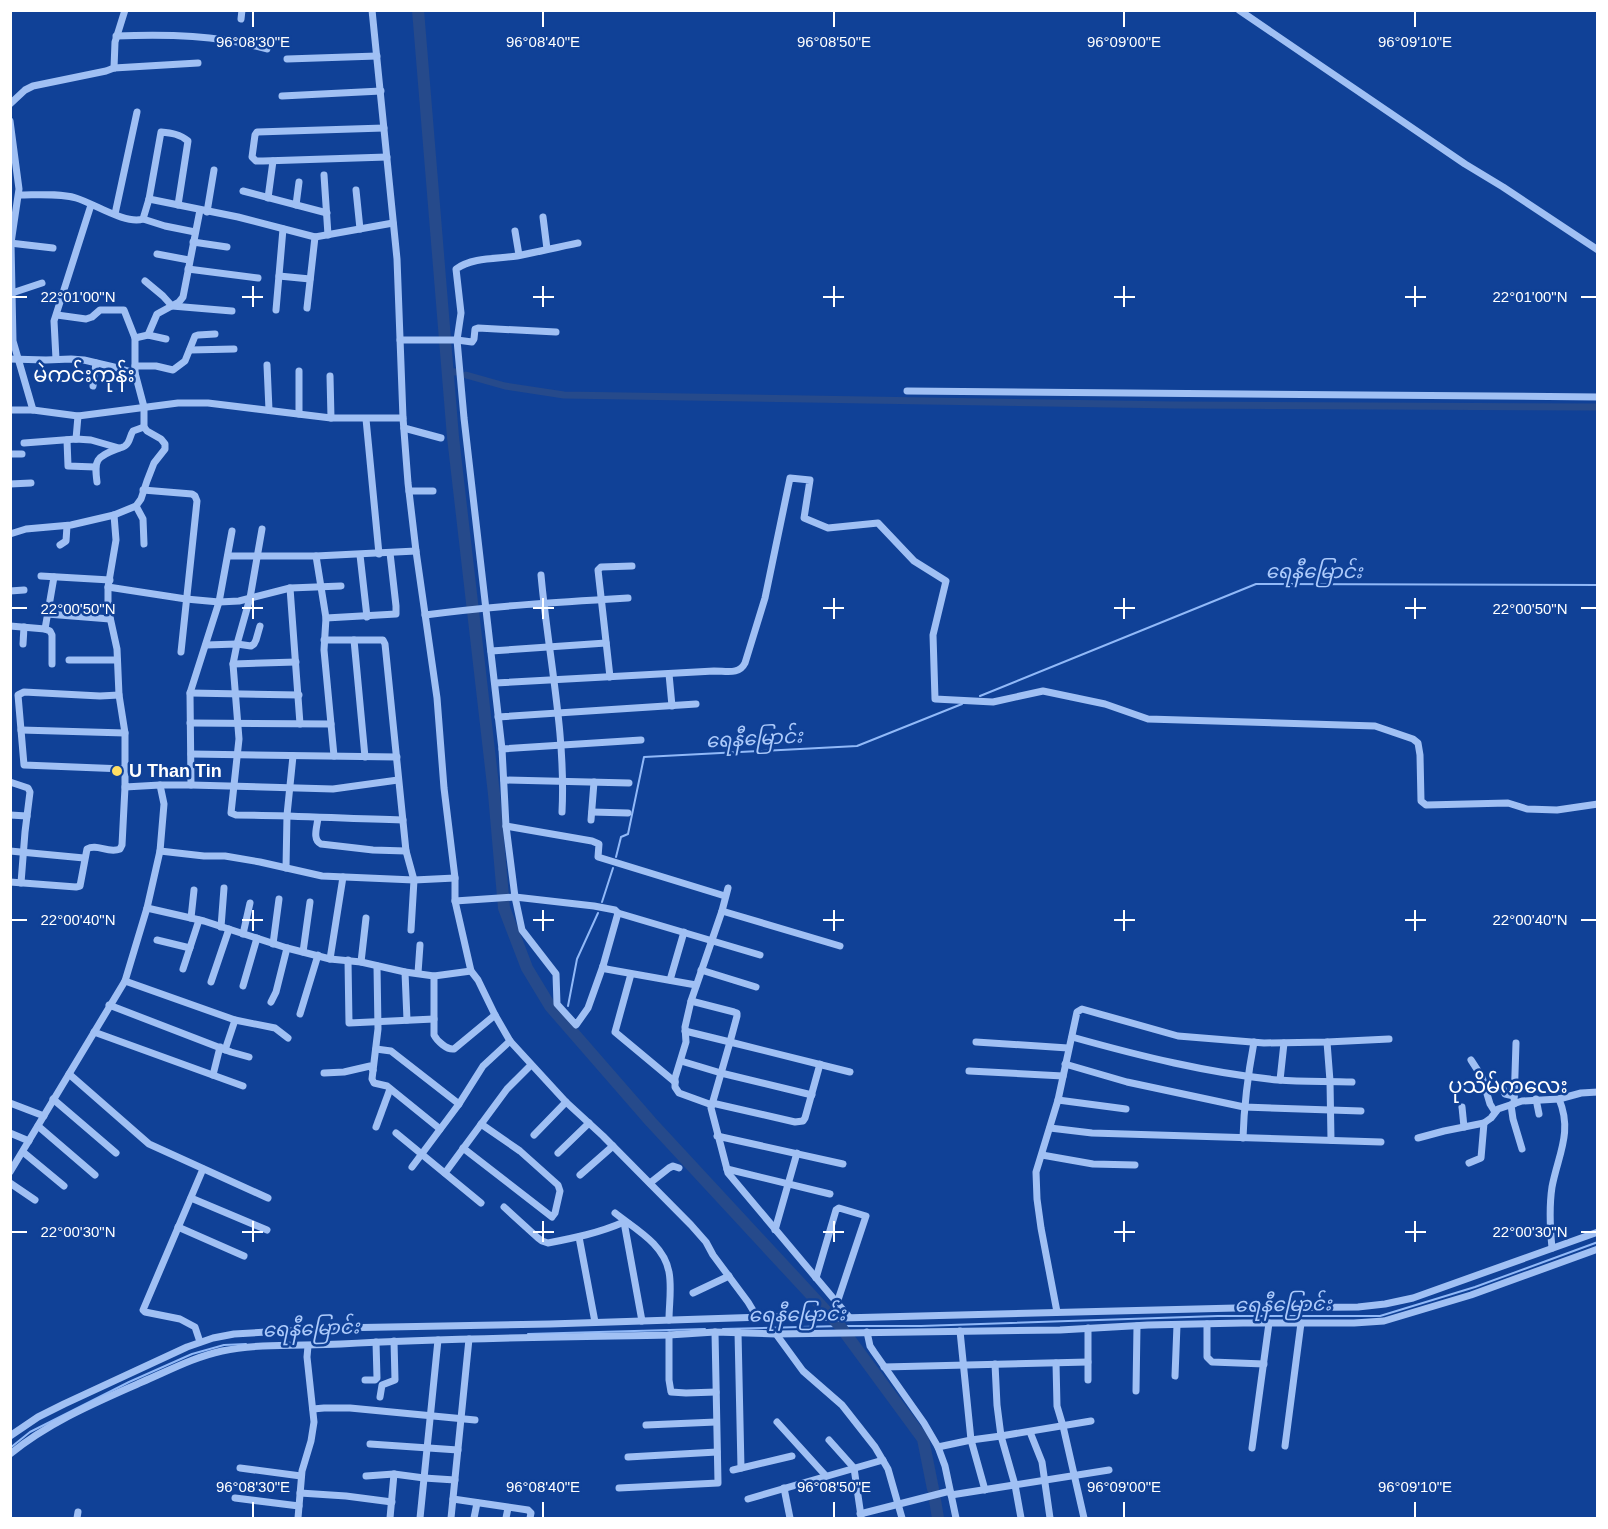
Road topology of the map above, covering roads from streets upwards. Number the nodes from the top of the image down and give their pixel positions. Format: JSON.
{"nodes":[{"id":1,"x":125,"y":10,"type":"edge"},
{"id":2,"x":372,"y":10,"type":"edge"},
{"id":3,"x":1239,"y":10,"type":"edge"},
{"id":4,"x":116,"y":36,"type":"junction"},
{"id":5,"x":267,"y":49,"type":"dead end"},
{"id":6,"x":377,"y":57,"type":"junction"},
{"id":7,"x":286,"y":59,"type":"dead end"},
{"id":8,"x":198,"y":63,"type":"dead end"},
{"id":9,"x":114,"y":68,"type":"junction"},
{"id":10,"x":381,"y":91,"type":"junction"},
{"id":11,"x":282,"y":96,"type":"dead end"},
{"id":12,"x":10,"y":104,"type":"edge"},
{"id":13,"x":137,"y":112,"type":"dead end"},
{"id":14,"x":10,"y":121,"type":"edge"},
{"id":15,"x":384,"y":128,"type":"junction"},
{"id":16,"x":11,"y":131,"type":"edge"},
{"id":17,"x":387,"y":157,"type":"junction"},
{"id":18,"x":273,"y":161,"type":"junction"},
{"id":19,"x":214,"y":171,"type":"dead end"},
{"id":20,"x":324,"y":175,"type":"dead end"},
{"id":21,"x":299,"y":182,"type":"dead end"},
{"id":22,"x":356,"y":190,"type":"dead end"},
{"id":23,"x":243,"y":191,"type":"dead end"},
{"id":24,"x":19,"y":195,"type":"junction"},
{"id":25,"x":268,"y":198,"type":"junction"},
{"id":26,"x":149,"y":199,"type":"junction"},
{"id":27,"x":91,"y":205,"type":"junction"},
{"id":28,"x":178,"y":205,"type":"junction"},
{"id":29,"x":296,"y":205,"type":"junction"},
{"id":30,"x":204,"y":211,"type":"junction"},
{"id":31,"x":327,"y":213,"type":"junction"},
{"id":32,"x":115,"y":214,"type":"junction"},
{"id":33,"x":543,"y":217,"type":"dead end"},
{"id":34,"x":143,"y":219,"type":"junction"},
{"id":35,"x":393,"y":223,"type":"junction"},
{"id":36,"x":283,"y":229,"type":"junction"},
{"id":37,"x":360,"y":229,"type":"junction"},
{"id":38,"x":515,"y":231,"type":"dead end"},
{"id":39,"x":195,"y":232,"type":"junction"},
{"id":40,"x":328,"y":235,"type":"junction"},
{"id":41,"x":315,"y":237,"type":"junction"},
{"id":42,"x":193,"y":242,"type":"junction"},
{"id":43,"x":11,"y":243,"type":"edge"},
{"id":44,"x":578,"y":243,"type":"dead end"},
{"id":45,"x":227,"y":247,"type":"dead end"},
{"id":46,"x":53,"y":248,"type":"dead end"},
{"id":47,"x":547,"y":249,"type":"junction"},
{"id":48,"x":1598,"y":250,"type":"edge"},
{"id":49,"x":157,"y":254,"type":"dead end"},
{"id":50,"x":519,"y":255,"type":"junction"},
{"id":51,"x":189,"y":260,"type":"junction"},
{"id":52,"x":188,"y":269,"type":"junction"},
{"id":53,"x":11,"y":273,"type":"edge"},
{"id":54,"x":279,"y":276,"type":"junction"},
{"id":55,"x":258,"y":278,"type":"dead end"},
{"id":56,"x":310,"y":279,"type":"junction"},
{"id":57,"x":145,"y":281,"type":"dead end"},
{"id":58,"x":42,"y":283,"type":"dead end"},
{"id":59,"x":12,"y":293,"type":"edge"},
{"id":60,"x":172,"y":306,"type":"junction"},
{"id":61,"x":307,"y":308,"type":"dead end"},
{"id":62,"x":276,"y":310,"type":"dead end"},
{"id":63,"x":232,"y":311,"type":"dead end"},
{"id":64,"x":57,"y":315,"type":"junction"},
{"id":65,"x":556,"y":332,"type":"dead end"},
{"id":66,"x":215,"y":334,"type":"dead end"},
{"id":67,"x":148,"y":335,"type":"junction"},
{"id":68,"x":135,"y":338,"type":"junction"},
{"id":69,"x":166,"y":339,"type":"dead end"},
{"id":70,"x":400,"y":340,"type":"junction"},
{"id":71,"x":458,"y":340,"type":"junction"},
{"id":72,"x":12,"y":341,"type":"edge"},
{"id":73,"x":234,"y":349,"type":"dead end"},
{"id":74,"x":190,"y":350,"type":"junction"},
{"id":75,"x":10,"y":359,"type":"edge"},
{"id":76,"x":19,"y":359,"type":"junction"},
{"id":77,"x":56,"y":359,"type":"junction"},
{"id":78,"x":96,"y":363,"type":"junction"},
{"id":79,"x":267,"y":366,"type":"dead end"},
{"id":80,"x":135,"y":370,"type":"junction"},
{"id":81,"x":299,"y":371,"type":"dead end"},
{"id":82,"x":330,"y":376,"type":"dead end"},
{"id":83,"x":93,"y":386,"type":"dead end"},
{"id":84,"x":907,"y":391,"type":"dead end"},
{"id":85,"x":1598,"y":397,"type":"edge"},
{"id":86,"x":144,"y":407,"type":"junction"},
{"id":87,"x":10,"y":410,"type":"edge"},
{"id":88,"x":33,"y":410,"type":"junction"},
{"id":89,"x":269,"y":410,"type":"junction"},
{"id":90,"x":299,"y":414,"type":"junction"},
{"id":91,"x":78,"y":416,"type":"junction"},
{"id":92,"x":331,"y":418,"type":"junction"},
{"id":93,"x":403,"y":418,"type":"junction"},
{"id":94,"x":366,"y":419,"type":"junction"},
{"id":95,"x":144,"y":428,"type":"junction"},
{"id":96,"x":404,"y":428,"type":"junction"},
{"id":97,"x":441,"y":438,"type":"dead end"},
{"id":98,"x":76,"y":439,"type":"junction"},
{"id":99,"x":67,"y":440,"type":"junction"},
{"id":100,"x":24,"y":443,"type":"dead end"},
{"id":101,"x":119,"y":448,"type":"junction"},
{"id":102,"x":10,"y":453,"type":"edge"},
{"id":103,"x":22,"y":454,"type":"dead end"},
{"id":104,"x":95,"y":467,"type":"junction"},
{"id":105,"x":97,"y":482,"type":"dead end"},
{"id":106,"x":31,"y":483,"type":"dead end"},
{"id":107,"x":10,"y":484,"type":"edge"},
{"id":108,"x":145,"y":486,"type":"junction"},
{"id":109,"x":409,"y":491,"type":"junction"},
{"id":110,"x":434,"y":491,"type":"dead end"},
{"id":111,"x":136,"y":506,"type":"junction"},
{"id":112,"x":114,"y":514,"type":"junction"},
{"id":113,"x":67,"y":526,"type":"junction"},
{"id":114,"x":262,"y":529,"type":"dead end"},
{"id":115,"x":232,"y":531,"type":"dead end"},
{"id":116,"x":10,"y":534,"type":"edge"},
{"id":117,"x":144,"y":544,"type":"dead end"},
{"id":118,"x":60,"y":545,"type":"dead end"},
{"id":119,"x":416,"y":551,"type":"junction"},
{"id":120,"x":390,"y":553,"type":"junction"},
{"id":121,"x":379,"y":554,"type":"junction"},
{"id":122,"x":360,"y":555,"type":"junction"},
{"id":123,"x":228,"y":556,"type":"junction"},
{"id":124,"x":258,"y":556,"type":"junction"},
{"id":125,"x":316,"y":556,"type":"junction"},
{"id":126,"x":632,"y":566,"type":"dead end"},
{"id":127,"x":541,"y":575,"type":"dead end"},
{"id":128,"x":41,"y":576,"type":"dead end"},
{"id":129,"x":54,"y":577,"type":"junction"},
{"id":130,"x":109,"y":583,"type":"junction"},
{"id":131,"x":320,"y":586,"type":"junction"},
{"id":132,"x":341,"y":586,"type":"dead end"},
{"id":133,"x":290,"y":588,"type":"junction"},
{"id":134,"x":24,"y":590,"type":"dead end"},
{"id":135,"x":10,"y":591,"type":"edge"},
{"id":136,"x":250,"y":598,"type":"junction"},
{"id":137,"x":628,"y":598,"type":"dead end"},
{"id":138,"x":186,"y":599,"type":"junction"},
{"id":139,"x":601,"y":600,"type":"junction"},
{"id":140,"x":219,"y":602,"type":"junction"},
{"id":141,"x":543,"y":603,"type":"junction"},
{"id":142,"x":486,"y":608,"type":"junction"},
{"id":143,"x":47,"y":614,"type":"junction"},
{"id":144,"x":425,"y":615,"type":"junction"},
{"id":145,"x":366,"y":617,"type":"junction"},
{"id":146,"x":326,"y":618,"type":"junction"},
{"id":147,"x":110,"y":619,"type":"junction"},
{"id":148,"x":10,"y":626,"type":"edge"},
{"id":149,"x":260,"y":626,"type":"dead end"},
{"id":150,"x":24,"y":627,"type":"junction"},
{"id":151,"x":45,"y":629,"type":"junction"},
{"id":152,"x":324,"y":640,"type":"junction"},
{"id":153,"x":354,"y":640,"type":"junction"},
{"id":154,"x":606,"y":643,"type":"junction"},
{"id":155,"x":23,"y":644,"type":"dead end"},
{"id":156,"x":237,"y":644,"type":"junction"},
{"id":157,"x":206,"y":645,"type":"junction"},
{"id":158,"x":548,"y":647,"type":"junction"},
{"id":159,"x":181,"y":651,"type":"dead end"},
{"id":160,"x":491,"y":651,"type":"junction"},
{"id":161,"x":69,"y":660,"type":"dead end"},
{"id":162,"x":117,"y":660,"type":"junction"},
{"id":163,"x":296,"y":662,"type":"junction"},
{"id":164,"x":52,"y":664,"type":"dead end"},
{"id":165,"x":233,"y":664,"type":"junction"},
{"id":166,"x":669,"y":674,"type":"junction"},
{"id":167,"x":610,"y":677,"type":"junction"},
{"id":168,"x":553,"y":680,"type":"junction"},
{"id":169,"x":495,"y":683,"type":"junction"},
{"id":170,"x":190,"y":693,"type":"junction"},
{"id":171,"x":235,"y":694,"type":"junction"},
{"id":172,"x":119,"y":695,"type":"junction"},
{"id":173,"x":298,"y":695,"type":"junction"},
{"id":174,"x":696,"y":704,"type":"dead end"},
{"id":175,"x":672,"y":706,"type":"junction"},
{"id":176,"x":557,"y":714,"type":"junction"},
{"id":177,"x":498,"y":717,"type":"junction"},
{"id":178,"x":190,"y":723,"type":"junction"},
{"id":179,"x":238,"y":724,"type":"junction"},
{"id":180,"x":300,"y":724,"type":"junction"},
{"id":181,"x":331,"y":724,"type":"junction"},
{"id":182,"x":21,"y":730,"type":"junction"},
{"id":183,"x":124,"y":733,"type":"junction"},
{"id":184,"x":641,"y":740,"type":"dead end"},
{"id":185,"x":560,"y":746,"type":"junction"},
{"id":186,"x":502,"y":749,"type":"junction"},
{"id":187,"x":191,"y":754,"type":"junction"},
{"id":188,"x":238,"y":755,"type":"junction"},
{"id":189,"x":292,"y":756,"type":"junction"},
{"id":190,"x":334,"y":756,"type":"junction"},
{"id":191,"x":365,"y":757,"type":"junction"},
{"id":192,"x":398,"y":757,"type":"junction"},
{"id":193,"x":124,"y":769,"type":"junction"},
{"id":194,"x":398,"y":780,"type":"junction"},
{"id":195,"x":504,"y":780,"type":"junction"},
{"id":196,"x":10,"y":782,"type":"edge"},
{"id":197,"x":563,"y":782,"type":"junction"},
{"id":198,"x":594,"y":782,"type":"junction"},
{"id":199,"x":629,"y":783,"type":"dead end"},
{"id":200,"x":191,"y":785,"type":"junction"},
{"id":201,"x":160,"y":786,"type":"junction"},
{"id":202,"x":233,"y":786,"type":"junction"},
{"id":203,"x":125,"y":787,"type":"junction"},
{"id":204,"x":290,"y":787,"type":"junction"},
{"id":205,"x":1598,"y":804,"type":"edge"},
{"id":206,"x":562,"y":812,"type":"dead end"},
{"id":207,"x":592,"y":812,"type":"junction"},
{"id":208,"x":628,"y":813,"type":"dead end"},
{"id":209,"x":10,"y":814,"type":"edge"},
{"id":210,"x":287,"y":815,"type":"junction"},
{"id":211,"x":27,"y":816,"type":"junction"},
{"id":212,"x":318,"y":818,"type":"junction"},
{"id":213,"x":402,"y":820,"type":"junction"},
{"id":214,"x":591,"y":820,"type":"dead end"},
{"id":215,"x":506,"y":826,"type":"junction"},
{"id":216,"x":10,"y":850,"type":"edge"},
{"id":217,"x":160,"y":850,"type":"junction"},
{"id":218,"x":406,"y":850,"type":"junction"},
{"id":219,"x":24,"y":852,"type":"junction"},
{"id":220,"x":84,"y":858,"type":"junction"},
{"id":221,"x":286,"y":868,"type":"junction"},
{"id":222,"x":343,"y":877,"type":"junction"},
{"id":223,"x":455,"y":878,"type":"junction"},
{"id":224,"x":414,"y":880,"type":"junction"},
{"id":225,"x":10,"y":882,"type":"edge"},
{"id":226,"x":21,"y":883,"type":"junction"},
{"id":227,"x":224,"y":888,"type":"dead end"},
{"id":228,"x":728,"y":888,"type":"dead end"},
{"id":229,"x":194,"y":890,"type":"dead end"},
{"id":230,"x":725,"y":896,"type":"junction"},
{"id":231,"x":515,"y":897,"type":"junction"},
{"id":232,"x":279,"y":899,"type":"dead end"},
{"id":233,"x":455,"y":901,"type":"junction"},
{"id":234,"x":310,"y":902,"type":"dead end"},
{"id":235,"x":250,"y":903,"type":"dead end"},
{"id":236,"x":147,"y":908,"type":"junction"},
{"id":237,"x":722,"y":911,"type":"junction"},
{"id":238,"x":618,"y":913,"type":"junction"},
{"id":239,"x":366,"y":918,"type":"dead end"},
{"id":240,"x":195,"y":919,"type":"junction"},
{"id":241,"x":225,"y":928,"type":"junction"},
{"id":242,"x":411,"y":930,"type":"dead end"},
{"id":243,"x":684,"y":932,"type":"junction"},
{"id":244,"x":243,"y":934,"type":"junction"},
{"id":245,"x":256,"y":938,"type":"junction"},
{"id":246,"x":156,"y":940,"type":"dead end"},
{"id":247,"x":712,"y":941,"type":"junction"},
{"id":248,"x":273,"y":944,"type":"junction"},
{"id":249,"x":420,"y":945,"type":"dead end"},
{"id":250,"x":840,"y":946,"type":"dead end"},
{"id":251,"x":190,"y":948,"type":"junction"},
{"id":252,"x":287,"y":948,"type":"junction"},
{"id":253,"x":303,"y":952,"type":"junction"},
{"id":254,"x":318,"y":955,"type":"junction"},
{"id":255,"x":760,"y":955,"type":"dead end"},
{"id":256,"x":330,"y":959,"type":"junction"},
{"id":257,"x":348,"y":960,"type":"junction"},
{"id":258,"x":361,"y":962,"type":"junction"},
{"id":259,"x":377,"y":966,"type":"junction"},
{"id":260,"x":603,"y":966,"type":"junction"},
{"id":261,"x":183,"y":969,"type":"dead end"},
{"id":262,"x":701,"y":970,"type":"junction"},
{"id":263,"x":471,"y":971,"type":"junction"},
{"id":264,"x":405,"y":972,"type":"junction"},
{"id":265,"x":418,"y":974,"type":"junction"},
{"id":266,"x":631,"y":974,"type":"junction"},
{"id":267,"x":434,"y":976,"type":"junction"},
{"id":268,"x":669,"y":980,"type":"junction"},
{"id":269,"x":124,"y":981,"type":"junction"},
{"id":270,"x":211,"y":982,"type":"dead end"},
{"id":271,"x":696,"y":985,"type":"junction"},
{"id":272,"x":243,"y":986,"type":"dead end"},
{"id":273,"x":756,"y":987,"type":"dead end"},
{"id":274,"x":691,"y":1001,"type":"junction"},
{"id":275,"x":271,"y":1002,"type":"dead end"},
{"id":276,"x":109,"y":1005,"type":"junction"},
{"id":277,"x":300,"y":1014,"type":"dead end"},
{"id":278,"x":495,"y":1015,"type":"junction"},
{"id":279,"x":434,"y":1019,"type":"junction"},
{"id":280,"x":235,"y":1020,"type":"junction"},
{"id":281,"x":407,"y":1020,"type":"junction"},
{"id":282,"x":378,"y":1028,"type":"junction"},
{"id":283,"x":685,"y":1031,"type":"junction"},
{"id":284,"x":94,"y":1032,"type":"junction"},
{"id":285,"x":288,"y":1038,"type":"dead end"},
{"id":286,"x":1072,"y":1038,"type":"junction"},
{"id":287,"x":1389,"y":1039,"type":"dead end"},
{"id":288,"x":510,"y":1041,"type":"junction"},
{"id":289,"x":730,"y":1042,"type":"junction"},
{"id":290,"x":976,"y":1042,"type":"dead end"},
{"id":291,"x":1254,"y":1042,"type":"junction"},
{"id":292,"x":1327,"y":1042,"type":"junction"},
{"id":293,"x":1284,"y":1043,"type":"junction"},
{"id":294,"x":1516,"y":1043,"type":"dead end"},
{"id":295,"x":223,"y":1048,"type":"junction"},
{"id":296,"x":1068,"y":1048,"type":"junction"},
{"id":297,"x":376,"y":1049,"type":"junction"},
{"id":298,"x":249,"y":1057,"type":"dead end"},
{"id":299,"x":1472,"y":1060,"type":"dead end"},
{"id":300,"x":681,"y":1061,"type":"junction"},
{"id":301,"x":820,"y":1064,"type":"junction"},
{"id":302,"x":1065,"y":1064,"type":"junction"},
{"id":303,"x":531,"y":1065,"type":"junction"},
{"id":304,"x":373,"y":1070,"type":"junction"},
{"id":305,"x":969,"y":1071,"type":"dead end"},
{"id":306,"x":850,"y":1072,"type":"dead end"},
{"id":307,"x":324,"y":1073,"type":"dead end"},
{"id":308,"x":721,"y":1073,"type":"junction"},
{"id":309,"x":69,"y":1074,"type":"junction"},
{"id":310,"x":213,"y":1075,"type":"junction"},
{"id":311,"x":1063,"y":1076,"type":"junction"},
{"id":312,"x":1248,"y":1076,"type":"junction"},
{"id":313,"x":1280,"y":1080,"type":"junction"},
{"id":314,"x":675,"y":1082,"type":"junction"},
{"id":315,"x":1330,"y":1082,"type":"junction"},
{"id":316,"x":1352,"y":1082,"type":"dead end"},
{"id":317,"x":243,"y":1086,"type":"dead end"},
{"id":318,"x":1502,"y":1086,"type":"dead end"},
{"id":319,"x":390,"y":1089,"type":"junction"},
{"id":320,"x":1598,"y":1092,"type":"edge"},
{"id":321,"x":812,"y":1095,"type":"junction"},
{"id":322,"x":53,"y":1099,"type":"junction"},
{"id":323,"x":1560,"y":1099,"type":"junction"},
{"id":324,"x":1058,"y":1100,"type":"junction"},
{"id":325,"x":1536,"y":1100,"type":"junction"},
{"id":326,"x":1513,"y":1101,"type":"junction"},
{"id":327,"x":566,"y":1102,"type":"junction"},
{"id":328,"x":10,"y":1103,"type":"edge"},
{"id":329,"x":459,"y":1104,"type":"junction"},
{"id":330,"x":712,"y":1104,"type":"junction"},
{"id":331,"x":1244,"y":1107,"type":"junction"},
{"id":332,"x":1462,"y":1107,"type":"dead end"},
{"id":333,"x":1126,"y":1108,"type":"dead end"},
{"id":334,"x":1330,"y":1111,"type":"junction"},
{"id":335,"x":1361,"y":1111,"type":"dead end"},
{"id":336,"x":1494,"y":1112,"type":"junction"},
{"id":337,"x":1539,"y":1114,"type":"dead end"},
{"id":338,"x":44,"y":1116,"type":"junction"},
{"id":339,"x":589,"y":1123,"type":"junction"},
{"id":340,"x":1484,"y":1123,"type":"junction"},
{"id":341,"x":481,"y":1124,"type":"junction"},
{"id":342,"x":38,"y":1126,"type":"junction"},
{"id":343,"x":376,"y":1127,"type":"dead end"},
{"id":344,"x":1464,"y":1127,"type":"junction"},
{"id":345,"x":1050,"y":1128,"type":"junction"},
{"id":346,"x":440,"y":1129,"type":"junction"},
{"id":347,"x":396,"y":1132,"type":"dead end"},
{"id":348,"x":10,"y":1133,"type":"edge"},
{"id":349,"x":534,"y":1135,"type":"dead end"},
{"id":350,"x":717,"y":1136,"type":"junction"},
{"id":351,"x":1243,"y":1138,"type":"junction"},
{"id":352,"x":1418,"y":1138,"type":"dead end"},
{"id":353,"x":1331,"y":1140,"type":"junction"},
{"id":354,"x":29,"y":1141,"type":"junction"},
{"id":355,"x":1381,"y":1142,"type":"dead end"},
{"id":356,"x":613,"y":1146,"type":"junction"},
{"id":357,"x":463,"y":1148,"type":"junction"},
{"id":358,"x":1522,"y":1149,"type":"dead end"},
{"id":359,"x":23,"y":1152,"type":"junction"},
{"id":360,"x":116,"y":1153,"type":"dead end"},
{"id":361,"x":558,"y":1153,"type":"dead end"},
{"id":362,"x":797,"y":1153,"type":"junction"},
{"id":363,"x":421,"y":1154,"type":"junction"},
{"id":364,"x":1042,"y":1155,"type":"junction"},
{"id":365,"x":1468,"y":1163,"type":"dead end"},
{"id":366,"x":843,"y":1164,"type":"dead end"},
{"id":367,"x":1135,"y":1165,"type":"dead end"},
{"id":368,"x":412,"y":1167,"type":"dead end"},
{"id":369,"x":679,"y":1168,"type":"dead end"},
{"id":370,"x":11,"y":1169,"type":"edge"},
{"id":371,"x":203,"y":1169,"type":"junction"},
{"id":372,"x":727,"y":1169,"type":"junction"},
{"id":373,"x":445,"y":1173,"type":"junction"},
{"id":374,"x":95,"y":1175,"type":"dead end"},
{"id":375,"x":580,"y":1175,"type":"dead end"},
{"id":376,"x":10,"y":1183,"type":"edge"},
{"id":377,"x":650,"y":1183,"type":"junction"},
{"id":378,"x":789,"y":1184,"type":"junction"},
{"id":379,"x":64,"y":1186,"type":"dead end"},
{"id":380,"x":830,"y":1194,"type":"dead end"},
{"id":381,"x":190,"y":1198,"type":"junction"},
{"id":382,"x":268,"y":1198,"type":"dead end"},
{"id":383,"x":35,"y":1200,"type":"dead end"},
{"id":384,"x":482,"y":1203,"type":"dead end"},
{"id":385,"x":504,"y":1207,"type":"dead end"},
{"id":386,"x":615,"y":1213,"type":"dead end"},
{"id":387,"x":627,"y":1223,"type":"junction"},
{"id":388,"x":178,"y":1227,"type":"junction"},
{"id":389,"x":267,"y":1230,"type":"dead end"},
{"id":390,"x":775,"y":1230,"type":"junction"},
{"id":391,"x":1598,"y":1232,"type":"edge"},
{"id":392,"x":579,"y":1237,"type":"junction"},
{"id":393,"x":1552,"y":1248,"type":"junction"},
{"id":394,"x":1598,"y":1249,"type":"edge"},
{"id":395,"x":244,"y":1256,"type":"dead end"},
{"id":396,"x":729,"y":1276,"type":"junction"},
{"id":397,"x":816,"y":1278,"type":"junction"},
{"id":398,"x":693,"y":1293,"type":"dead end"},
{"id":399,"x":837,"y":1303,"type":"junction"},
{"id":400,"x":1057,"y":1312,"type":"junction"},
{"id":401,"x":849,"y":1317,"type":"junction"},
{"id":402,"x":762,"y":1318,"type":"junction"},
{"id":403,"x":669,"y":1320,"type":"junction"},
{"id":404,"x":642,"y":1321,"type":"junction"},
{"id":405,"x":595,"y":1322,"type":"junction"},
{"id":406,"x":1269,"y":1323,"type":"junction"},
{"id":407,"x":1301,"y":1323,"type":"junction"},
{"id":408,"x":1177,"y":1324,"type":"junction"},
{"id":409,"x":1207,"y":1324,"type":"junction"},
{"id":410,"x":1137,"y":1326,"type":"junction"},
{"id":411,"x":1088,"y":1328,"type":"junction"},
{"id":412,"x":960,"y":1331,"type":"junction"},
{"id":413,"x":715,"y":1332,"type":"junction"},
{"id":414,"x":738,"y":1332,"type":"junction"},
{"id":415,"x":764,"y":1332,"type":"junction"},
{"id":416,"x":867,"y":1332,"type":"junction"},
{"id":417,"x":776,"y":1334,"type":"junction"},
{"id":418,"x":669,"y":1335,"type":"junction"},
{"id":419,"x":469,"y":1339,"type":"junction"},
{"id":420,"x":438,"y":1340,"type":"junction"},
{"id":421,"x":394,"y":1341,"type":"junction"},
{"id":422,"x":200,"y":1342,"type":"junction"},
{"id":423,"x":376,"y":1342,"type":"junction"},
{"id":424,"x":308,"y":1346,"type":"junction"},
{"id":425,"x":1088,"y":1362,"type":"junction"},
{"id":426,"x":1056,"y":1363,"type":"junction"},
{"id":427,"x":995,"y":1364,"type":"junction"},
{"id":428,"x":1264,"y":1364,"type":"junction"},
{"id":429,"x":964,"y":1365,"type":"junction"},
{"id":430,"x":884,"y":1367,"type":"junction"},
{"id":431,"x":1176,"y":1376,"type":"dead end"},
{"id":432,"x":365,"y":1380,"type":"dead end"},
{"id":433,"x":1088,"y":1380,"type":"dead end"},
{"id":434,"x":1136,"y":1391,"type":"dead end"},
{"id":435,"x":716,"y":1392,"type":"junction"},
{"id":436,"x":380,"y":1397,"type":"dead end"},
{"id":437,"x":62,"y":1406,"type":"junction"},
{"id":438,"x":313,"y":1409,"type":"junction"},
{"id":439,"x":69,"y":1415,"type":"junction"},
{"id":440,"x":430,"y":1417,"type":"junction"},
{"id":441,"x":461,"y":1419,"type":"junction"},
{"id":442,"x":475,"y":1420,"type":"dead end"},
{"id":443,"x":1091,"y":1421,"type":"dead end"},
{"id":444,"x":716,"y":1422,"type":"junction"},
{"id":445,"x":777,"y":1422,"type":"dead end"},
{"id":446,"x":646,"y":1425,"type":"dead end"},
{"id":447,"x":1063,"y":1426,"type":"junction"},
{"id":448,"x":1030,"y":1432,"type":"junction"},
{"id":449,"x":12,"y":1434,"type":"edge"},
{"id":450,"x":1001,"y":1437,"type":"junction"},
{"id":451,"x":829,"y":1440,"type":"dead end"},
{"id":452,"x":971,"y":1440,"type":"junction"},
{"id":453,"x":370,"y":1444,"type":"dead end"},
{"id":454,"x":1285,"y":1446,"type":"dead end"},
{"id":455,"x":427,"y":1447,"type":"junction"},
{"id":456,"x":938,"y":1448,"type":"junction"},
{"id":457,"x":1252,"y":1448,"type":"dead end"},
{"id":458,"x":458,"y":1449,"type":"junction"},
{"id":459,"x":717,"y":1452,"type":"junction"},
{"id":460,"x":10,"y":1454,"type":"edge"},
{"id":461,"x":792,"y":1456,"type":"dead end"},
{"id":462,"x":628,"y":1457,"type":"dead end"},
{"id":463,"x":883,"y":1460,"type":"junction"},
{"id":464,"x":240,"y":1468,"type":"dead end"},
{"id":465,"x":854,"y":1468,"type":"junction"},
{"id":466,"x":1109,"y":1470,"type":"dead end"},
{"id":467,"x":394,"y":1474,"type":"junction"},
{"id":468,"x":1075,"y":1475,"type":"junction"},
{"id":469,"x":301,"y":1476,"type":"junction"},
{"id":470,"x":366,"y":1476,"type":"dead end"},
{"id":471,"x":826,"y":1476,"type":"junction"},
{"id":472,"x":424,"y":1478,"type":"junction"},
{"id":473,"x":455,"y":1480,"type":"junction"},
{"id":474,"x":1044,"y":1481,"type":"junction"},
{"id":475,"x":1015,"y":1485,"type":"junction"},
{"id":476,"x":619,"y":1488,"type":"dead end"},
{"id":477,"x":784,"y":1488,"type":"junction"},
{"id":478,"x":985,"y":1490,"type":"junction"},
{"id":479,"x":949,"y":1492,"type":"junction"},
{"id":480,"x":300,"y":1493,"type":"junction"},
{"id":481,"x":235,"y":1498,"type":"dead end"},
{"id":482,"x":453,"y":1499,"type":"junction"},
{"id":483,"x":748,"y":1499,"type":"dead end"},
{"id":484,"x":392,"y":1502,"type":"junction"},
{"id":485,"x":477,"y":1503,"type":"junction"},
{"id":486,"x":899,"y":1505,"type":"junction"},
{"id":487,"x":299,"y":1506,"type":"junction"},
{"id":488,"x":508,"y":1508,"type":"junction"},
{"id":489,"x":861,"y":1516,"type":"edge"},
{"id":490,"x":298,"y":1518,"type":"edge"},
{"id":491,"x":390,"y":1518,"type":"edge"},
{"id":492,"x":420,"y":1518,"type":"edge"},
{"id":493,"x":451,"y":1518,"type":"edge"},
{"id":494,"x":474,"y":1518,"type":"edge"},
{"id":495,"x":506,"y":1518,"type":"edge"},
{"id":496,"x":530,"y":1518,"type":"edge"},
{"id":497,"x":790,"y":1518,"type":"edge"},
{"id":498,"x":902,"y":1518,"type":"edge"},
{"id":499,"x":956,"y":1518,"type":"edge"},
{"id":500,"x":1021,"y":1518,"type":"edge"},
{"id":501,"x":1050,"y":1518,"type":"edge"},
{"id":502,"x":1084,"y":1518,"type":"edge"}],
"edges":[{"from":1,"to":4,"type":"street"},
{"from":2,"to":6,"type":"street"},
{"from":3,"to":48,"type":"street"},
{"from":4,"to":5,"type":"street"},
{"from":4,"to":9,"type":"street"},
{"from":6,"to":7,"type":"street"},
{"from":6,"to":10,"type":"street"},
{"from":8,"to":9,"type":"street"},
{"from":9,"to":12,"type":"street"},
{"from":10,"to":11,"type":"street"},
{"from":10,"to":15,"type":"street"},
{"from":13,"to":32,"type":"street"},
{"from":14,"to":16,"type":"street"},
{"from":15,"to":17,"type":"street"},
{"from":15,"to":18,"type":"street"},
{"from":16,"to":24,"type":"street"},
{"from":17,"to":18,"type":"street"},
{"from":17,"to":35,"type":"street"},
{"from":18,"to":25,"type":"street"},
{"from":19,"to":30,"type":"street"},
{"from":20,"to":31,"type":"street"},
{"from":21,"to":29,"type":"street"},
{"from":22,"to":37,"type":"street"},
{"from":23,"to":25,"type":"street"},
{"from":24,"to":27,"type":"street"},
{"from":24,"to":43,"type":"street"},
{"from":25,"to":29,"type":"street"},
{"from":26,"to":28,"type":"street"},
{"from":26,"to":28,"type":"street"},
{"from":26,"to":34,"type":"street"},
{"from":27,"to":32,"type":"street"},
{"from":27,"to":64,"type":"street"},
{"from":28,"to":30,"type":"street"},
{"from":29,"to":31,"type":"street"},
{"from":30,"to":36,"type":"street"},
{"from":30,"to":39,"type":"street"},
{"from":31,"to":40,"type":"street"},
{"from":32,"to":34,"type":"street"},
{"from":33,"to":47,"type":"street"},
{"from":34,"to":39,"type":"street"},
{"from":35,"to":37,"type":"street"},
{"from":35,"to":70,"type":"street"},
{"from":36,"to":41,"type":"street"},
{"from":36,"to":54,"type":"street"},
{"from":37,"to":40,"type":"street"},
{"from":38,"to":50,"type":"street"},
{"from":39,"to":42,"type":"street"},
{"from":40,"to":41,"type":"street"},
{"from":41,"to":56,"type":"street"},
{"from":42,"to":45,"type":"street"},
{"from":42,"to":51,"type":"street"},
{"from":43,"to":46,"type":"street"},
{"from":43,"to":53,"type":"street"},
{"from":44,"to":47,"type":"street"},
{"from":47,"to":50,"type":"street"},
{"from":49,"to":51,"type":"street"},
{"from":50,"to":71,"type":"street"},
{"from":51,"to":52,"type":"street"},
{"from":52,"to":55,"type":"street"},
{"from":52,"to":60,"type":"street"},
{"from":53,"to":59,"type":"street"},
{"from":54,"to":56,"type":"street"},
{"from":54,"to":62,"type":"street"},
{"from":56,"to":61,"type":"street"},
{"from":57,"to":60,"type":"street"},
{"from":58,"to":59,"type":"street"},
{"from":59,"to":72,"type":"street"},
{"from":60,"to":63,"type":"street"},
{"from":60,"to":67,"type":"street"},
{"from":64,"to":68,"type":"street"},
{"from":64,"to":77,"type":"street"},
{"from":65,"to":71,"type":"street"},
{"from":66,"to":74,"type":"street"},
{"from":67,"to":68,"type":"street"},
{"from":67,"to":69,"type":"street"},
{"from":68,"to":80,"type":"street"},
{"from":70,"to":71,"type":"street"},
{"from":70,"to":93,"type":"street"},
{"from":71,"to":142,"type":"street"},
{"from":72,"to":76,"type":"street"},
{"from":73,"to":74,"type":"street"},
{"from":74,"to":80,"type":"street"},
{"from":75,"to":76,"type":"street"},
{"from":76,"to":77,"type":"street"},
{"from":76,"to":88,"type":"street"},
{"from":77,"to":78,"type":"street"},
{"from":78,"to":80,"type":"street"},
{"from":78,"to":83,"type":"street"},
{"from":79,"to":89,"type":"street"},
{"from":80,"to":86,"type":"street"},
{"from":81,"to":90,"type":"street"},
{"from":82,"to":92,"type":"street"},
{"from":84,"to":85,"type":"street"},
{"from":86,"to":89,"type":"street"},
{"from":86,"to":91,"type":"street"},
{"from":86,"to":95,"type":"street"},
{"from":87,"to":88,"type":"street"},
{"from":88,"to":91,"type":"street"},
{"from":89,"to":90,"type":"street"},
{"from":90,"to":92,"type":"street"},
{"from":91,"to":98,"type":"street"},
{"from":92,"to":94,"type":"street"},
{"from":93,"to":94,"type":"street"},
{"from":93,"to":96,"type":"street"},
{"from":94,"to":121,"type":"street"},
{"from":95,"to":101,"type":"street"},
{"from":95,"to":108,"type":"street"},
{"from":96,"to":97,"type":"street"},
{"from":96,"to":109,"type":"street"},
{"from":98,"to":99,"type":"street"},
{"from":98,"to":101,"type":"street"},
{"from":99,"to":100,"type":"street"},
{"from":99,"to":104,"type":"street"},
{"from":101,"to":104,"type":"street"},
{"from":102,"to":103,"type":"street"},
{"from":104,"to":105,"type":"street"},
{"from":106,"to":107,"type":"street"},
{"from":108,"to":111,"type":"street"},
{"from":108,"to":138,"type":"street"},
{"from":109,"to":110,"type":"street"},
{"from":109,"to":119,"type":"street"},
{"from":111,"to":112,"type":"street"},
{"from":111,"to":117,"type":"street"},
{"from":112,"to":113,"type":"street"},
{"from":112,"to":130,"type":"street"},
{"from":113,"to":116,"type":"street"},
{"from":113,"to":118,"type":"street"},
{"from":114,"to":124,"type":"street"},
{"from":115,"to":123,"type":"street"},
{"from":119,"to":120,"type":"street"},
{"from":119,"to":144,"type":"street"},
{"from":120,"to":121,"type":"street"},
{"from":120,"to":145,"type":"street"},
{"from":121,"to":122,"type":"street"},
{"from":122,"to":125,"type":"street"},
{"from":122,"to":145,"type":"street"},
{"from":123,"to":124,"type":"street"},
{"from":123,"to":140,"type":"street"},
{"from":124,"to":125,"type":"street"},
{"from":124,"to":136,"type":"street"},
{"from":125,"to":131,"type":"street"},
{"from":126,"to":139,"type":"street"},
{"from":127,"to":141,"type":"street"},
{"from":128,"to":129,"type":"street"},
{"from":129,"to":130,"type":"street"},
{"from":129,"to":143,"type":"street"},
{"from":130,"to":138,"type":"street"},
{"from":130,"to":147,"type":"street"},
{"from":131,"to":132,"type":"street"},
{"from":131,"to":133,"type":"street"},
{"from":131,"to":146,"type":"street"},
{"from":133,"to":136,"type":"street"},
{"from":133,"to":163,"type":"street"},
{"from":134,"to":135,"type":"street"},
{"from":136,"to":140,"type":"street"},
{"from":136,"to":156,"type":"street"},
{"from":137,"to":139,"type":"street"},
{"from":138,"to":140,"type":"street"},
{"from":138,"to":159,"type":"street"},
{"from":139,"to":141,"type":"street"},
{"from":139,"to":154,"type":"street"},
{"from":140,"to":157,"type":"street"},
{"from":141,"to":142,"type":"street"},
{"from":141,"to":158,"type":"street"},
{"from":142,"to":144,"type":"street"},
{"from":142,"to":160,"type":"street"},
{"from":143,"to":147,"type":"street"},
{"from":143,"to":151,"type":"street"},
{"from":144,"to":223,"type":"street"},
{"from":145,"to":146,"type":"street"},
{"from":146,"to":152,"type":"street"},
{"from":147,"to":162,"type":"street"},
{"from":148,"to":150,"type":"street"},
{"from":149,"to":156,"type":"street"},
{"from":150,"to":151,"type":"street"},
{"from":150,"to":155,"type":"street"},
{"from":151,"to":164,"type":"street"},
{"from":152,"to":153,"type":"street"},
{"from":152,"to":181,"type":"street"},
{"from":153,"to":191,"type":"street"},
{"from":153,"to":192,"type":"street"},
{"from":154,"to":158,"type":"street"},
{"from":154,"to":167,"type":"street"},
{"from":156,"to":157,"type":"street"},
{"from":156,"to":165,"type":"street"},
{"from":157,"to":170,"type":"street"},
{"from":158,"to":160,"type":"street"},
{"from":158,"to":168,"type":"street"},
{"from":160,"to":169,"type":"street"},
{"from":161,"to":162,"type":"street"},
{"from":162,"to":172,"type":"street"},
{"from":163,"to":165,"type":"street"},
{"from":163,"to":173,"type":"street"},
{"from":165,"to":171,"type":"street"},
{"from":166,"to":167,"type":"street"},
{"from":166,"to":175,"type":"street"},
{"from":166,"to":205,"type":"street"},
{"from":167,"to":168,"type":"street"},
{"from":168,"to":169,"type":"street"},
{"from":168,"to":176,"type":"street"},
{"from":169,"to":177,"type":"street"},
{"from":170,"to":171,"type":"street"},
{"from":170,"to":178,"type":"street"},
{"from":171,"to":173,"type":"street"},
{"from":171,"to":179,"type":"street"},
{"from":172,"to":182,"type":"street"},
{"from":172,"to":183,"type":"street"},
{"from":173,"to":180,"type":"street"},
{"from":174,"to":175,"type":"street"},
{"from":175,"to":176,"type":"street"},
{"from":176,"to":177,"type":"street"},
{"from":176,"to":185,"type":"street"},
{"from":177,"to":186,"type":"street"},
{"from":178,"to":179,"type":"street"},
{"from":178,"to":187,"type":"street"},
{"from":179,"to":180,"type":"street"},
{"from":179,"to":188,"type":"street"},
{"from":180,"to":181,"type":"street"},
{"from":181,"to":190,"type":"street"},
{"from":182,"to":183,"type":"street"},
{"from":182,"to":193,"type":"street"},
{"from":183,"to":193,"type":"street"},
{"from":184,"to":185,"type":"street"},
{"from":185,"to":186,"type":"street"},
{"from":185,"to":197,"type":"street"},
{"from":186,"to":195,"type":"street"},
{"from":187,"to":188,"type":"street"},
{"from":187,"to":200,"type":"street"},
{"from":188,"to":189,"type":"street"},
{"from":188,"to":202,"type":"street"},
{"from":189,"to":190,"type":"street"},
{"from":189,"to":204,"type":"street"},
{"from":190,"to":191,"type":"street"},
{"from":191,"to":192,"type":"street"},
{"from":192,"to":194,"type":"street"},
{"from":193,"to":203,"type":"street"},
{"from":194,"to":204,"type":"street"},
{"from":194,"to":213,"type":"street"},
{"from":195,"to":197,"type":"street"},
{"from":195,"to":215,"type":"street"},
{"from":196,"to":211,"type":"street"},
{"from":197,"to":198,"type":"street"},
{"from":197,"to":206,"type":"street"},
{"from":198,"to":199,"type":"street"},
{"from":198,"to":207,"type":"street"},
{"from":200,"to":201,"type":"street"},
{"from":200,"to":202,"type":"street"},
{"from":201,"to":203,"type":"street"},
{"from":201,"to":217,"type":"street"},
{"from":202,"to":204,"type":"street"},
{"from":202,"to":210,"type":"street"},
{"from":203,"to":220,"type":"street"},
{"from":204,"to":210,"type":"street"},
{"from":207,"to":208,"type":"street"},
{"from":207,"to":214,"type":"street"},
{"from":209,"to":211,"type":"street"},
{"from":210,"to":212,"type":"street"},
{"from":210,"to":221,"type":"street"},
{"from":211,"to":219,"type":"street"},
{"from":212,"to":213,"type":"street"},
{"from":212,"to":218,"type":"street"},
{"from":213,"to":218,"type":"street"},
{"from":215,"to":230,"type":"street"},
{"from":215,"to":231,"type":"street"},
{"from":216,"to":219,"type":"street"},
{"from":217,"to":221,"type":"street"},
{"from":217,"to":236,"type":"street"},
{"from":218,"to":224,"type":"street"},
{"from":219,"to":220,"type":"street"},
{"from":219,"to":226,"type":"street"},
{"from":220,"to":226,"type":"street"},
{"from":221,"to":222,"type":"street"},
{"from":222,"to":224,"type":"street"},
{"from":222,"to":256,"type":"street"},
{"from":223,"to":224,"type":"street"},
{"from":223,"to":233,"type":"street"},
{"from":224,"to":242,"type":"street"},
{"from":225,"to":226,"type":"street"},
{"from":227,"to":241,"type":"street"},
{"from":228,"to":230,"type":"street"},
{"from":229,"to":240,"type":"street"},
{"from":230,"to":237,"type":"street"},
{"from":231,"to":233,"type":"street"},
{"from":231,"to":238,"type":"street"},
{"from":231,"to":260,"type":"street"},
{"from":232,"to":248,"type":"street"},
{"from":233,"to":263,"type":"street"},
{"from":234,"to":253,"type":"street"},
{"from":235,"to":244,"type":"street"},
{"from":236,"to":240,"type":"street"},
{"from":236,"to":269,"type":"street"},
{"from":237,"to":247,"type":"street"},
{"from":237,"to":250,"type":"street"},
{"from":238,"to":243,"type":"street"},
{"from":238,"to":260,"type":"street"},
{"from":239,"to":258,"type":"street"},
{"from":240,"to":241,"type":"street"},
{"from":240,"to":251,"type":"street"},
{"from":241,"to":244,"type":"street"},
{"from":241,"to":270,"type":"street"},
{"from":243,"to":247,"type":"street"},
{"from":243,"to":268,"type":"street"},
{"from":244,"to":245,"type":"street"},
{"from":245,"to":248,"type":"street"},
{"from":245,"to":272,"type":"street"},
{"from":246,"to":251,"type":"street"},
{"from":247,"to":255,"type":"street"},
{"from":247,"to":262,"type":"street"},
{"from":248,"to":252,"type":"street"},
{"from":249,"to":265,"type":"street"},
{"from":251,"to":261,"type":"street"},
{"from":252,"to":253,"type":"street"},
{"from":252,"to":275,"type":"street"},
{"from":253,"to":254,"type":"street"},
{"from":254,"to":256,"type":"street"},
{"from":254,"to":277,"type":"street"},
{"from":256,"to":257,"type":"street"},
{"from":257,"to":258,"type":"street"},
{"from":257,"to":282,"type":"street"},
{"from":258,"to":259,"type":"street"},
{"from":259,"to":264,"type":"street"},
{"from":259,"to":282,"type":"street"},
{"from":260,"to":266,"type":"street"},
{"from":262,"to":271,"type":"street"},
{"from":262,"to":273,"type":"street"},
{"from":263,"to":267,"type":"street"},
{"from":263,"to":278,"type":"street"},
{"from":264,"to":265,"type":"street"},
{"from":264,"to":281,"type":"street"},
{"from":265,"to":267,"type":"street"},
{"from":266,"to":268,"type":"street"},
{"from":266,"to":314,"type":"street"},
{"from":267,"to":279,"type":"street"},
{"from":268,"to":271,"type":"street"},
{"from":269,"to":276,"type":"street"},
{"from":269,"to":280,"type":"street"},
{"from":271,"to":274,"type":"street"},
{"from":274,"to":283,"type":"street"},
{"from":274,"to":289,"type":"street"},
{"from":276,"to":284,"type":"street"},
{"from":276,"to":295,"type":"street"},
{"from":278,"to":279,"type":"street"},
{"from":278,"to":288,"type":"street"},
{"from":279,"to":281,"type":"street"},
{"from":280,"to":285,"type":"street"},
{"from":280,"to":295,"type":"street"},
{"from":281,"to":282,"type":"street"},
{"from":282,"to":297,"type":"street"},
{"from":283,"to":289,"type":"street"},
{"from":283,"to":300,"type":"street"},
{"from":284,"to":309,"type":"street"},
{"from":284,"to":310,"type":"street"},
{"from":286,"to":291,"type":"street"},
{"from":286,"to":296,"type":"street"},
{"from":286,"to":312,"type":"street"},
{"from":287,"to":292,"type":"street"},
{"from":288,"to":303,"type":"street"},
{"from":288,"to":329,"type":"street"},
{"from":289,"to":301,"type":"street"},
{"from":289,"to":308,"type":"street"},
{"from":290,"to":296,"type":"street"},
{"from":291,"to":293,"type":"street"},
{"from":291,"to":312,"type":"street"},
{"from":292,"to":293,"type":"street"},
{"from":292,"to":315,"type":"street"},
{"from":293,"to":313,"type":"street"},
{"from":294,"to":326,"type":"street"},
{"from":295,"to":298,"type":"street"},
{"from":295,"to":310,"type":"street"},
{"from":296,"to":302,"type":"street"},
{"from":297,"to":304,"type":"street"},
{"from":297,"to":329,"type":"street"},
{"from":299,"to":336,"type":"street"},
{"from":300,"to":308,"type":"street"},
{"from":300,"to":314,"type":"street"},
{"from":301,"to":306,"type":"street"},
{"from":301,"to":321,"type":"street"},
{"from":302,"to":311,"type":"street"},
{"from":302,"to":331,"type":"street"},
{"from":303,"to":327,"type":"street"},
{"from":303,"to":341,"type":"street"},
{"from":304,"to":307,"type":"street"},
{"from":304,"to":319,"type":"street"},
{"from":305,"to":311,"type":"street"},
{"from":308,"to":321,"type":"street"},
{"from":308,"to":330,"type":"street"},
{"from":309,"to":322,"type":"street"},
{"from":309,"to":371,"type":"street"},
{"from":310,"to":317,"type":"street"},
{"from":311,"to":324,"type":"street"},
{"from":312,"to":313,"type":"street"},
{"from":312,"to":331,"type":"street"},
{"from":313,"to":315,"type":"street"},
{"from":314,"to":330,"type":"street"},
{"from":315,"to":316,"type":"street"},
{"from":315,"to":334,"type":"street"},
{"from":318,"to":326,"type":"street"},
{"from":319,"to":343,"type":"street"},
{"from":319,"to":346,"type":"street"},
{"from":320,"to":323,"type":"street"},
{"from":321,"to":330,"type":"street"},
{"from":322,"to":338,"type":"street"},
{"from":322,"to":360,"type":"street"},
{"from":323,"to":325,"type":"street"},
{"from":323,"to":393,"type":"street"},
{"from":324,"to":333,"type":"street"},
{"from":324,"to":345,"type":"street"},
{"from":325,"to":326,"type":"street"},
{"from":325,"to":337,"type":"street"},
{"from":326,"to":336,"type":"street"},
{"from":326,"to":358,"type":"street"},
{"from":327,"to":339,"type":"street"},
{"from":327,"to":349,"type":"street"},
{"from":328,"to":338,"type":"street"},
{"from":329,"to":346,"type":"street"},
{"from":330,"to":350,"type":"street"},
{"from":331,"to":334,"type":"street"},
{"from":331,"to":351,"type":"street"},
{"from":332,"to":344,"type":"street"},
{"from":334,"to":335,"type":"street"},
{"from":334,"to":353,"type":"street"},
{"from":336,"to":340,"type":"street"},
{"from":338,"to":342,"type":"street"},
{"from":339,"to":356,"type":"street"},
{"from":339,"to":361,"type":"street"},
{"from":340,"to":344,"type":"street"},
{"from":340,"to":365,"type":"street"},
{"from":341,"to":357,"type":"street"},
{"from":341,"to":357,"type":"street"},
{"from":342,"to":354,"type":"street"},
{"from":342,"to":374,"type":"street"},
{"from":344,"to":352,"type":"street"},
{"from":345,"to":351,"type":"street"},
{"from":345,"to":364,"type":"street"},
{"from":346,"to":363,"type":"street"},
{"from":347,"to":363,"type":"street"},
{"from":348,"to":354,"type":"street"},
{"from":350,"to":362,"type":"street"},
{"from":350,"to":372,"type":"street"},
{"from":351,"to":353,"type":"street"},
{"from":353,"to":355,"type":"street"},
{"from":354,"to":359,"type":"street"},
{"from":356,"to":375,"type":"street"},
{"from":356,"to":377,"type":"street"},
{"from":357,"to":373,"type":"street"},
{"from":359,"to":370,"type":"street"},
{"from":359,"to":379,"type":"street"},
{"from":362,"to":366,"type":"street"},
{"from":362,"to":378,"type":"street"},
{"from":363,"to":368,"type":"street"},
{"from":363,"to":373,"type":"street"},
{"from":364,"to":367,"type":"street"},
{"from":364,"to":400,"type":"street"},
{"from":369,"to":377,"type":"street"},
{"from":371,"to":381,"type":"street"},
{"from":371,"to":382,"type":"street"},
{"from":372,"to":378,"type":"street"},
{"from":372,"to":390,"type":"street"},
{"from":373,"to":384,"type":"street"},
{"from":376,"to":383,"type":"street"},
{"from":377,"to":396,"type":"street"},
{"from":378,"to":380,"type":"street"},
{"from":378,"to":390,"type":"street"},
{"from":381,"to":388,"type":"street"},
{"from":381,"to":389,"type":"street"},
{"from":385,"to":392,"type":"street"},
{"from":386,"to":387,"type":"street"},
{"from":387,"to":392,"type":"street"},
{"from":387,"to":403,"type":"street"},
{"from":387,"to":404,"type":"street"},
{"from":388,"to":395,"type":"street"},
{"from":388,"to":422,"type":"street"},
{"from":390,"to":397,"type":"street"},
{"from":391,"to":393,"type":"street"},
{"from":392,"to":405,"type":"street"},
{"from":393,"to":400,"type":"street"},
{"from":394,"to":407,"type":"street"},
{"from":396,"to":398,"type":"street"},
{"from":396,"to":402,"type":"street"},
{"from":397,"to":399,"type":"street"},
{"from":397,"to":399,"type":"street"},
{"from":399,"to":401,"type":"street"},
{"from":400,"to":401,"type":"street"},
{"from":401,"to":402,"type":"street"},
{"from":402,"to":403,"type":"street"},
{"from":402,"to":415,"type":"street"},
{"from":403,"to":404,"type":"street"},
{"from":404,"to":405,"type":"street"},
{"from":405,"to":422,"type":"street"},
{"from":406,"to":407,"type":"street"},
{"from":406,"to":409,"type":"street"},
{"from":406,"to":428,"type":"street"},
{"from":407,"to":454,"type":"street"},
{"from":408,"to":409,"type":"street"},
{"from":408,"to":410,"type":"street"},
{"from":408,"to":431,"type":"street"},
{"from":409,"to":428,"type":"street"},
{"from":410,"to":411,"type":"street"},
{"from":410,"to":434,"type":"street"},
{"from":411,"to":412,"type":"street"},
{"from":411,"to":425,"type":"street"},
{"from":412,"to":416,"type":"street"},
{"from":412,"to":429,"type":"street"},
{"from":413,"to":414,"type":"street"},
{"from":413,"to":418,"type":"street"},
{"from":413,"to":435,"type":"street"},
{"from":414,"to":415,"type":"street"},
{"from":414,"to":461,"type":"street"},
{"from":415,"to":417,"type":"street"},
{"from":416,"to":417,"type":"street"},
{"from":416,"to":430,"type":"street"},
{"from":417,"to":463,"type":"street"},
{"from":418,"to":419,"type":"street"},
{"from":418,"to":435,"type":"street"},
{"from":419,"to":420,"type":"street"},
{"from":419,"to":441,"type":"street"},
{"from":420,"to":421,"type":"street"},
{"from":420,"to":440,"type":"street"},
{"from":421,"to":423,"type":"street"},
{"from":421,"to":436,"type":"street"},
{"from":422,"to":437,"type":"street"},
{"from":423,"to":424,"type":"street"},
{"from":423,"to":432,"type":"street"},
{"from":424,"to":438,"type":"street"},
{"from":424,"to":439,"type":"street"},
{"from":425,"to":426,"type":"street"},
{"from":425,"to":433,"type":"street"},
{"from":426,"to":427,"type":"street"},
{"from":426,"to":447,"type":"street"},
{"from":427,"to":429,"type":"street"},
{"from":427,"to":450,"type":"street"},
{"from":428,"to":457,"type":"street"},
{"from":429,"to":430,"type":"street"},
{"from":429,"to":452,"type":"street"},
{"from":430,"to":456,"type":"street"},
{"from":435,"to":444,"type":"street"},
{"from":437,"to":439,"type":"street"},
{"from":437,"to":449,"type":"street"},
{"from":438,"to":440,"type":"street"},
{"from":438,"to":469,"type":"street"},
{"from":439,"to":460,"type":"street"},
{"from":440,"to":441,"type":"street"},
{"from":440,"to":455,"type":"street"},
{"from":441,"to":442,"type":"street"},
{"from":441,"to":458,"type":"street"},
{"from":443,"to":447,"type":"street"},
{"from":444,"to":446,"type":"street"},
{"from":444,"to":459,"type":"street"},
{"from":445,"to":471,"type":"street"},
{"from":447,"to":448,"type":"street"},
{"from":447,"to":468,"type":"street"},
{"from":448,"to":450,"type":"street"},
{"from":448,"to":474,"type":"street"},
{"from":450,"to":452,"type":"street"},
{"from":450,"to":475,"type":"street"},
{"from":451,"to":465,"type":"street"},
{"from":452,"to":456,"type":"street"},
{"from":452,"to":478,"type":"street"},
{"from":453,"to":455,"type":"street"},
{"from":455,"to":458,"type":"street"},
{"from":455,"to":472,"type":"street"},
{"from":456,"to":479,"type":"street"},
{"from":458,"to":473,"type":"street"},
{"from":459,"to":462,"type":"street"},
{"from":459,"to":476,"type":"street"},
{"from":463,"to":465,"type":"street"},
{"from":463,"to":486,"type":"street"},
{"from":464,"to":469,"type":"street"},
{"from":465,"to":471,"type":"street"},
{"from":465,"to":489,"type":"street"},
{"from":466,"to":468,"type":"street"},
{"from":467,"to":470,"type":"street"},
{"from":467,"to":472,"type":"street"},
{"from":467,"to":484,"type":"street"},
{"from":468,"to":474,"type":"street"},
{"from":468,"to":502,"type":"street"},
{"from":469,"to":480,"type":"street"},
{"from":471,"to":477,"type":"street"},
{"from":472,"to":473,"type":"street"},
{"from":472,"to":492,"type":"street"},
{"from":473,"to":482,"type":"street"},
{"from":474,"to":475,"type":"street"},
{"from":474,"to":501,"type":"street"},
{"from":475,"to":478,"type":"street"},
{"from":475,"to":500,"type":"street"},
{"from":477,"to":483,"type":"street"},
{"from":477,"to":497,"type":"street"},
{"from":478,"to":479,"type":"street"},
{"from":479,"to":486,"type":"street"},
{"from":479,"to":499,"type":"street"},
{"from":480,"to":484,"type":"street"},
{"from":480,"to":487,"type":"street"},
{"from":481,"to":487,"type":"street"},
{"from":482,"to":485,"type":"street"},
{"from":482,"to":493,"type":"street"},
{"from":484,"to":491,"type":"street"},
{"from":485,"to":488,"type":"street"},
{"from":485,"to":494,"type":"street"},
{"from":486,"to":489,"type":"street"},
{"from":486,"to":498,"type":"street"},
{"from":487,"to":490,"type":"street"},
{"from":488,"to":495,"type":"street"},
{"from":488,"to":496,"type":"street"}]}
